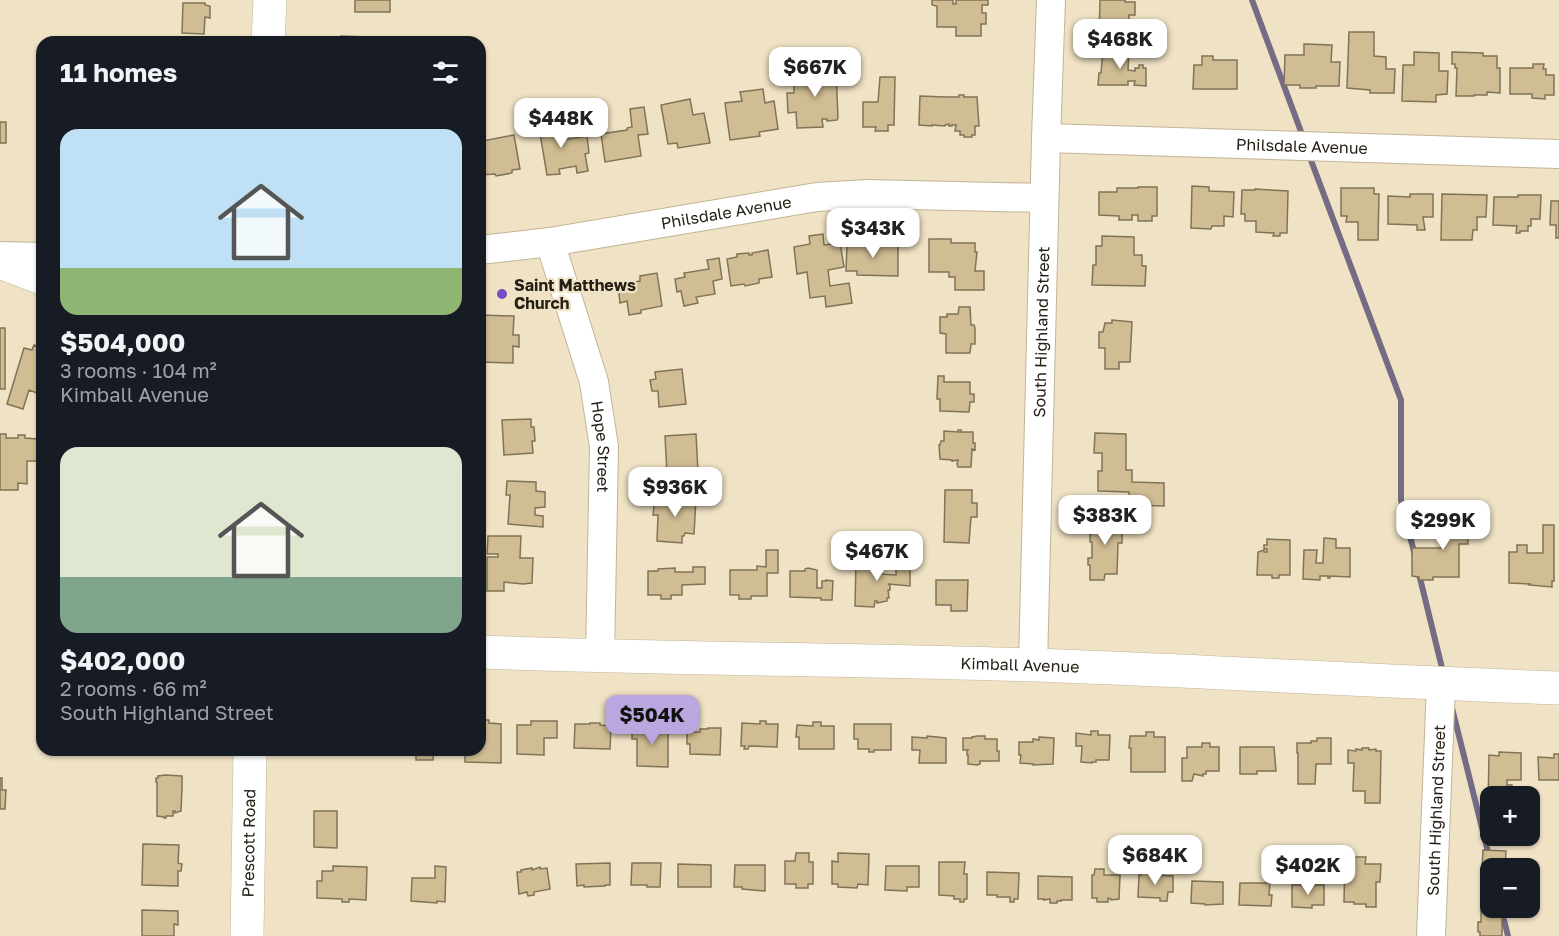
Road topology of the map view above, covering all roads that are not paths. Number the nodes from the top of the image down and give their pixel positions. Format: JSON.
{"nodes":[{"id":1,"x":270,"y":0,"type":"edge"},
{"id":2,"x":1051,"y":0,"type":"edge"},
{"id":3,"x":268,"y":36,"type":"edge"},
{"id":4,"x":1046,"y":138,"type":"junction"},
{"id":5,"x":1559,"y":154,"type":"edge"},
{"id":6,"x":1044,"y":198,"type":"junction"},
{"id":7,"x":550,"y":242,"type":"junction"},
{"id":8,"x":486,"y":249,"type":"edge"},
{"id":9,"x":0,"y":256,"type":"edge"},
{"id":10,"x":36,"y":256,"type":"edge"},
{"id":11,"x":0,"y":262,"type":"edge"},
{"id":12,"x":36,"y":276,"type":"edge"},
{"id":13,"x":486,"y":652,"type":"edge"},
{"id":14,"x":600,"y":657,"type":"junction"},
{"id":15,"x":1033,"y":665,"type":"junction"},
{"id":16,"x":1441,"y":684,"type":"junction"},
{"id":17,"x":1559,"y":688,"type":"edge"},
{"id":18,"x":250,"y":756,"type":"edge"},
{"id":19,"x":247,"y":936,"type":"edge"},
{"id":20,"x":1431,"y":936,"type":"edge"}],
"edges":[{"from":1,"to":3,"type":"main road"},
{"from":2,"to":4,"type":"street","name":"South Highland Street"},
{"from":4,"to":5,"type":"street","name":"Philsdale Avenue"},
{"from":4,"to":6,"type":"street","name":"South Highland Street"},
{"from":6,"to":7,"type":"street","name":"Philsdale Avenue"},
{"from":6,"to":15,"type":"street","name":"South Highland Street"},
{"from":7,"to":8,"type":"street","name":"Philsdale Avenue"},
{"from":7,"to":14,"type":"street","name":"Hope Street"},
{"from":9,"to":10,"type":"street"},
{"from":11,"to":12,"type":"main road"},
{"from":13,"to":14,"type":"main road","name":"Kimball Avenue"},
{"from":14,"to":15,"type":"main road","name":"Kimball Avenue"},
{"from":15,"to":16,"type":"main road","name":"Kimball Avenue"},
{"from":16,"to":17,"type":"main road","name":"Kimball Avenue"},
{"from":16,"to":20,"type":"street","name":"South Highland Street"},
{"from":18,"to":19,"type":"main road","name":"Prescott Road"}]}
